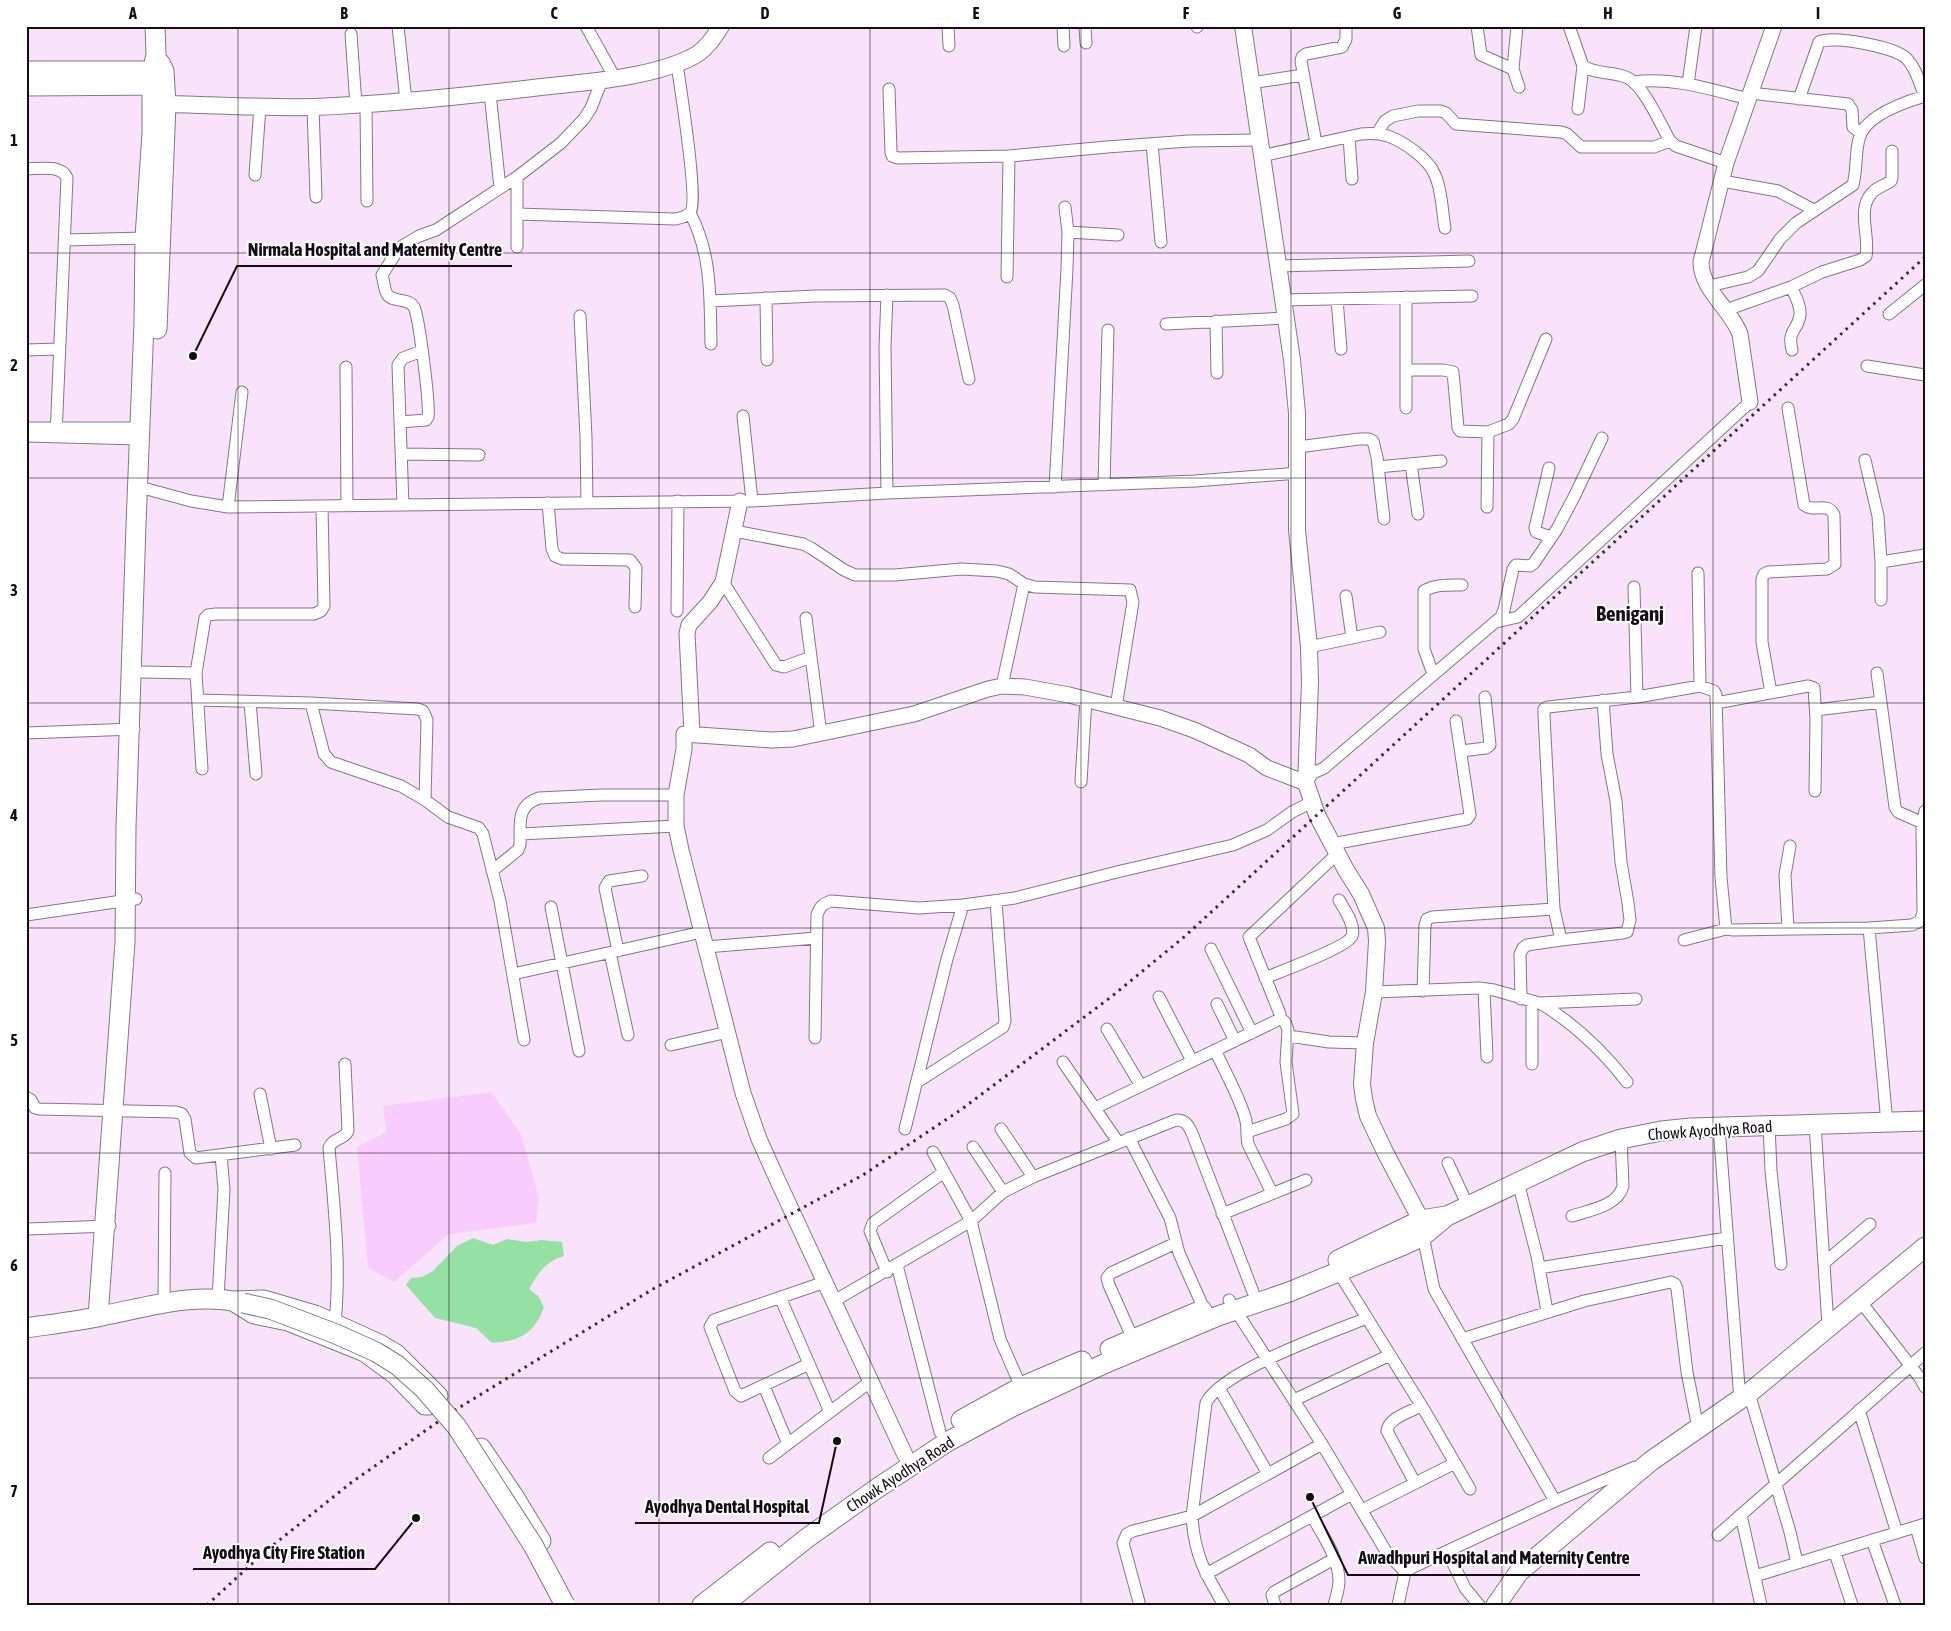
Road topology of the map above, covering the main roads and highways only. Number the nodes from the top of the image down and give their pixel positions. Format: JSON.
{"nodes":[{"id":1,"x":155,"y":26,"type":"edge"},
{"id":2,"x":722,"y":26,"type":"edge"},
{"id":3,"x":1243,"y":26,"type":"edge"},
{"id":4,"x":26,"y":71,"type":"edge"},
{"id":5,"x":158,"y":73,"type":"junction"},
{"id":6,"x":26,"y":86,"type":"edge"},
{"id":7,"x":166,"y":104,"type":"junction"},
{"id":8,"x":158,"y":133,"type":"junction"},
{"id":9,"x":134,"y":729,"type":"junction"},
{"id":10,"x":1925,"y":1121,"type":"edge"},
{"id":11,"x":1422,"y":1228,"type":"junction"},
{"id":12,"x":1925,"y":1247,"type":"edge"},
{"id":13,"x":1336,"y":1267,"type":"junction"},
{"id":14,"x":231,"y":1301,"type":"junction"},
{"id":15,"x":1233,"y":1305,"type":"junction"},
{"id":16,"x":102,"y":1316,"type":"junction"},
{"id":17,"x":26,"y":1328,"type":"edge"},
{"id":18,"x":555,"y":1605,"type":"edge"},
{"id":19,"x":565,"y":1605,"type":"edge"},
{"id":20,"x":573,"y":1605,"type":"edge"},
{"id":21,"x":702,"y":1605,"type":"edge"},
{"id":22,"x":723,"y":1605,"type":"edge"},
{"id":23,"x":1496,"y":1605,"type":"edge"}],
"edges":[{"from":1,"to":5,"type":"main road"},
{"from":2,"to":7,"type":"main road"},
{"from":3,"to":11,"type":"main road"},
{"from":4,"to":5,"type":"main road"},
{"from":5,"to":6,"type":"main road"},
{"from":5,"to":7,"type":"main road"},
{"from":5,"to":8,"type":"main road"},
{"from":7,"to":8,"type":"main road"},
{"from":8,"to":9,"type":"main road"},
{"from":8,"to":9,"type":"main road"},
{"from":9,"to":16,"type":"main road"},
{"from":10,"to":11,"type":"main road","name":"Chowk Ayodhya Road"},
{"from":11,"to":13,"type":"main road","name":"Chowk Ayodhya Road"},
{"from":12,"to":23,"type":"main road"},
{"from":13,"to":15,"type":"main road"},
{"from":13,"to":15,"type":"main road"},
{"from":14,"to":14,"type":"main road"},
{"from":14,"to":16,"type":"main road"},
{"from":14,"to":19,"type":"main road","bridge":true},
{"from":15,"to":21,"type":"main road","name":"Chowk Ayodhya Road"},
{"from":15,"to":22,"type":"main road","name":"Chowk Ayodhya Road"},
{"from":16,"to":17,"type":"main road"},
{"from":18,"to":20,"type":"main road"}]}
